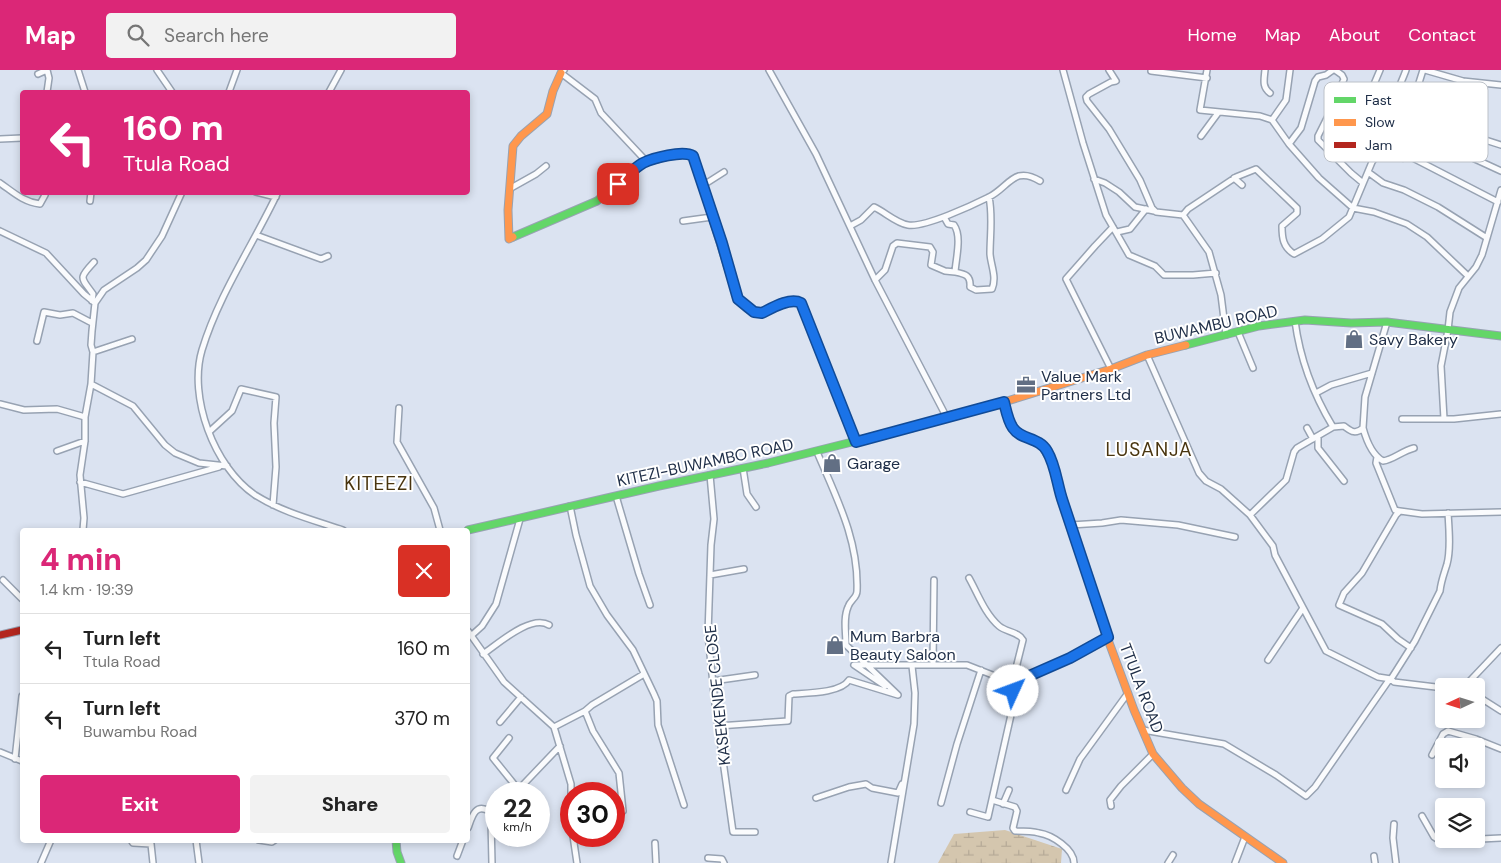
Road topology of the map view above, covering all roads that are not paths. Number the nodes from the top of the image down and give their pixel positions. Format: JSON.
{"nodes":[{"id":1,"x":78,"y":70,"type":"edge"},
{"id":2,"x":156,"y":70,"type":"edge"},
{"id":3,"x":237,"y":70,"type":"edge"},
{"id":4,"x":341,"y":70,"type":"edge"},
{"id":5,"x":769,"y":70,"type":"edge"},
{"id":6,"x":1063,"y":70,"type":"edge"},
{"id":7,"x":1110,"y":70,"type":"edge"},
{"id":8,"x":1207,"y":70,"type":"edge"},
{"id":9,"x":1266,"y":70,"type":"edge"},
{"id":10,"x":1290,"y":70,"type":"edge"},
{"id":11,"x":1334,"y":70,"type":"edge"},
{"id":12,"x":1380,"y":70,"type":"edge"},
{"id":13,"x":1406,"y":70,"type":"edge"},
{"id":14,"x":1424,"y":70,"type":"edge"},
{"id":15,"x":1151,"y":71,"type":"edge"},
{"id":16,"x":562,"y":72,"type":"edge"},
{"id":17,"x":38,"y":74,"type":"dead end"},
{"id":18,"x":1207,"y":78,"type":"junction"},
{"id":19,"x":1343,"y":82,"type":"edge"},
{"id":20,"x":1374,"y":82,"type":"edge"},
{"id":21,"x":1402,"y":82,"type":"edge"},
{"id":22,"x":1420,"y":82,"type":"edge"},
{"id":23,"x":1472,"y":82,"type":"edge"},
{"id":24,"x":1488,"y":84,"type":"edge"},
{"id":25,"x":1501,"y":85,"type":"edge"},
{"id":26,"x":47,"y":90,"type":"edge"},
{"id":27,"x":84,"y":90,"type":"edge"},
{"id":28,"x":171,"y":90,"type":"edge"},
{"id":29,"x":230,"y":90,"type":"edge"},
{"id":30,"x":330,"y":90,"type":"edge"},
{"id":31,"x":1270,"y":94,"type":"dead end"},
{"id":32,"x":1218,"y":113,"type":"junction"},
{"id":33,"x":1272,"y":120,"type":"junction"},
{"id":34,"x":1324,"y":124,"type":"edge"},
{"id":35,"x":1201,"y":136,"type":"dead end"},
{"id":36,"x":20,"y":138,"type":"edge"},
{"id":37,"x":0,"y":139,"type":"edge"},
{"id":38,"x":1488,"y":141,"type":"edge"},
{"id":39,"x":1289,"y":144,"type":"junction"},
{"id":40,"x":1501,"y":145,"type":"edge"},
{"id":41,"x":1324,"y":146,"type":"edge"},
{"id":42,"x":647,"y":162,"type":"junction"},
{"id":43,"x":1339,"y":162,"type":"edge"},
{"id":44,"x":1373,"y":162,"type":"edge"},
{"id":45,"x":1421,"y":162,"type":"edge"},
{"id":46,"x":1481,"y":162,"type":"edge"},
{"id":47,"x":546,"y":166,"type":"dead end"},
{"id":48,"x":1501,"y":171,"type":"edge"},
{"id":49,"x":724,"y":172,"type":"dead end"},
{"id":50,"x":1368,"y":172,"type":"junction"},
{"id":51,"x":1234,"y":178,"type":"junction"},
{"id":52,"x":1094,"y":179,"type":"junction"},
{"id":53,"x":1040,"y":181,"type":"dead end"},
{"id":54,"x":0,"y":183,"type":"edge"},
{"id":55,"x":1363,"y":183,"type":"junction"},
{"id":56,"x":1242,"y":185,"type":"dead end"},
{"id":57,"x":702,"y":186,"type":"junction"},
{"id":58,"x":511,"y":188,"type":"junction"},
{"id":59,"x":1501,"y":190,"type":"edge"},
{"id":60,"x":45,"y":195,"type":"dead end"},
{"id":61,"x":91,"y":195,"type":"edge"},
{"id":62,"x":181,"y":195,"type":"edge"},
{"id":63,"x":277,"y":195,"type":"edge"},
{"id":64,"x":989,"y":197,"type":"junction"},
{"id":65,"x":90,"y":201,"type":"dead end"},
{"id":66,"x":1498,"y":202,"type":"junction"},
{"id":67,"x":1353,"y":208,"type":"junction"},
{"id":68,"x":1146,"y":209,"type":"junction"},
{"id":69,"x":1156,"y":212,"type":"junction"},
{"id":70,"x":1183,"y":215,"type":"junction"},
{"id":71,"x":712,"y":217,"type":"junction"},
{"id":72,"x":944,"y":217,"type":"junction"},
{"id":73,"x":683,"y":221,"type":"dead end"},
{"id":74,"x":850,"y":226,"type":"junction"},
{"id":75,"x":1115,"y":230,"type":"junction"},
{"id":76,"x":0,"y":231,"type":"edge"},
{"id":77,"x":256,"y":236,"type":"junction"},
{"id":78,"x":1487,"y":238,"type":"junction"},
{"id":79,"x":328,"y":256,"type":"dead end"},
{"id":80,"x":94,"y":262,"type":"dead end"},
{"id":81,"x":955,"y":272,"type":"junction"},
{"id":82,"x":1216,"y":273,"type":"junction"},
{"id":83,"x":1468,"y":276,"type":"junction"},
{"id":84,"x":875,"y":280,"type":"junction"},
{"id":85,"x":93,"y":302,"type":"junction"},
{"id":86,"x":1295,"y":321,"type":"junction"},
{"id":87,"x":92,"y":322,"type":"junction"},
{"id":88,"x":1387,"y":322,"type":"junction"},
{"id":89,"x":1448,"y":330,"type":"junction"},
{"id":90,"x":1238,"y":332,"type":"junction"},
{"id":91,"x":1226,"y":335,"type":"junction"},
{"id":92,"x":1501,"y":336,"type":"edge"},
{"id":93,"x":132,"y":339,"type":"dead end"},
{"id":94,"x":38,"y":341,"type":"dead end"},
{"id":95,"x":93,"y":352,"type":"junction"},
{"id":96,"x":1147,"y":355,"type":"junction"},
{"id":97,"x":1253,"y":368,"type":"dead end"},
{"id":98,"x":1112,"y":369,"type":"junction"},
{"id":99,"x":1372,"y":373,"type":"junction"},
{"id":100,"x":91,"y":384,"type":"junction"},
{"id":101,"x":1316,"y":392,"type":"junction"},
{"id":102,"x":1004,"y":402,"type":"junction"},
{"id":103,"x":0,"y":404,"type":"edge"},
{"id":104,"x":399,"y":408,"type":"dead end"},
{"id":105,"x":1501,"y":414,"type":"edge"},
{"id":106,"x":85,"y":417,"type":"junction"},
{"id":107,"x":947,"y":418,"type":"junction"},
{"id":108,"x":1402,"y":419,"type":"dead end"},
{"id":109,"x":1444,"y":419,"type":"junction"},
{"id":110,"x":1333,"y":427,"type":"junction"},
{"id":111,"x":1307,"y":428,"type":"dead end"},
{"id":112,"x":1363,"y":428,"type":"junction"},
{"id":113,"x":209,"y":432,"type":"junction"},
{"id":114,"x":1315,"y":438,"type":"junction"},
{"id":115,"x":85,"y":441,"type":"junction"},
{"id":116,"x":856,"y":442,"type":"junction"},
{"id":117,"x":1414,"y":448,"type":"dead end"},
{"id":118,"x":57,"y":451,"type":"dead end"},
{"id":119,"x":817,"y":452,"type":"junction"},
{"id":120,"x":1377,"y":457,"type":"junction"},
{"id":121,"x":225,"y":466,"type":"junction"},
{"id":122,"x":744,"y":468,"type":"junction"},
{"id":123,"x":710,"y":475,"type":"junction"},
{"id":124,"x":1344,"y":481,"type":"dead end"},
{"id":125,"x":80,"y":482,"type":"junction"},
{"id":126,"x":616,"y":496,"type":"junction"},
{"id":127,"x":273,"y":505,"type":"junction"},
{"id":128,"x":570,"y":506,"type":"junction"},
{"id":129,"x":756,"y":508,"type":"dead end"},
{"id":130,"x":1398,"y":511,"type":"junction"},
{"id":131,"x":1501,"y":512,"type":"edge"},
{"id":132,"x":1448,"y":513,"type":"junction"},
{"id":133,"x":1250,"y":515,"type":"junction"},
{"id":134,"x":520,"y":519,"type":"junction"},
{"id":135,"x":1071,"y":525,"type":"junction"},
{"id":136,"x":83,"y":528,"type":"edge"},
{"id":137,"x":337,"y":528,"type":"edge"},
{"id":138,"x":439,"y":528,"type":"edge"},
{"id":139,"x":470,"y":530,"type":"edge"},
{"id":140,"x":1235,"y":537,"type":"dead end"},
{"id":141,"x":744,"y":569,"type":"dead end"},
{"id":142,"x":710,"y":575,"type":"junction"},
{"id":143,"x":969,"y":578,"type":"dead end"},
{"id":144,"x":3,"y":580,"type":"dead end"},
{"id":145,"x":934,"y":580,"type":"dead end"},
{"id":146,"x":20,"y":596,"type":"edge"},
{"id":147,"x":650,"y":605,"type":"dead end"},
{"id":148,"x":1303,"y":608,"type":"junction"},
{"id":149,"x":549,"y":625,"type":"dead end"},
{"id":150,"x":20,"y":630,"type":"edge"},
{"id":151,"x":470,"y":633,"type":"edge"},
{"id":152,"x":0,"y":635,"type":"edge"},
{"id":153,"x":1108,"y":637,"type":"junction"},
{"id":154,"x":1410,"y":648,"type":"junction"},
{"id":155,"x":1501,"y":648,"type":"edge"},
{"id":156,"x":483,"y":654,"type":"junction"},
{"id":157,"x":1268,"y":660,"type":"dead end"},
{"id":158,"x":933,"y":664,"type":"junction"},
{"id":159,"x":912,"y":666,"type":"junction"},
{"id":160,"x":981,"y":670,"type":"junction"},
{"id":161,"x":644,"y":674,"type":"junction"},
{"id":162,"x":755,"y":675,"type":"dead end"},
{"id":163,"x":1473,"y":678,"type":"edge"},
{"id":164,"x":1390,"y":679,"type":"junction"},
{"id":165,"x":713,"y":681,"type":"junction"},
{"id":166,"x":1013,"y":683,"type":"junction"},
{"id":167,"x":1435,"y":687,"type":"edge"},
{"id":168,"x":1128,"y":693,"type":"junction"},
{"id":169,"x":898,"y":695,"type":"junction"},
{"id":170,"x":520,"y":697,"type":"junction"},
{"id":171,"x":1485,"y":700,"type":"edge"},
{"id":172,"x":584,"y":711,"type":"junction"},
{"id":173,"x":1501,"y":711,"type":"edge"},
{"id":174,"x":20,"y":714,"type":"edge"},
{"id":175,"x":500,"y":722,"type":"dead end"},
{"id":176,"x":718,"y":726,"type":"junction"},
{"id":177,"x":554,"y":727,"type":"junction"},
{"id":178,"x":1143,"y":730,"type":"junction"},
{"id":179,"x":509,"y":738,"type":"dead end"},
{"id":180,"x":560,"y":746,"type":"junction"},
{"id":181,"x":1501,"y":749,"type":"edge"},
{"id":182,"x":0,"y":752,"type":"edge"},
{"id":183,"x":1153,"y":754,"type":"junction"},
{"id":184,"x":1432,"y":755,"type":"dead end"},
{"id":185,"x":15,"y":759,"type":"junction"},
{"id":186,"x":20,"y":760,"type":"edge"},
{"id":187,"x":908,"y":770,"type":"junction"},
{"id":188,"x":570,"y":782,"type":"edge"},
{"id":189,"x":620,"y":782,"type":"edge"},
{"id":190,"x":1009,"y":790,"type":"dead end"},
{"id":191,"x":1066,"y":790,"type":"dead end"},
{"id":192,"x":816,"y":798,"type":"dead end"},
{"id":193,"x":992,"y":800,"type":"junction"},
{"id":194,"x":941,"y":803,"type":"dead end"},
{"id":195,"x":684,"y":804,"type":"dead end"},
{"id":196,"x":1004,"y":804,"type":"junction"},
{"id":197,"x":1111,"y":806,"type":"dead end"},
{"id":198,"x":970,"y":812,"type":"dead end"},
{"id":199,"x":1422,"y":816,"type":"dead end"},
{"id":200,"x":470,"y":822,"type":"edge"},
{"id":201,"x":1394,"y":824,"type":"dead end"},
{"id":202,"x":755,"y":832,"type":"dead end"},
{"id":203,"x":1245,"y":837,"type":"junction"},
{"id":204,"x":1435,"y":838,"type":"edge"},
{"id":205,"x":1501,"y":838,"type":"edge"},
{"id":206,"x":1485,"y":839,"type":"edge"},
{"id":207,"x":50,"y":843,"type":"edge"},
{"id":208,"x":132,"y":843,"type":"edge"},
{"id":209,"x":196,"y":843,"type":"edge"},
{"id":210,"x":396,"y":843,"type":"edge"},
{"id":211,"x":462,"y":843,"type":"edge"},
{"id":212,"x":655,"y":843,"type":"dead end"},
{"id":213,"x":575,"y":847,"type":"edge"},
{"id":214,"x":457,"y":856,"type":"dead end"},
{"id":215,"x":1173,"y":856,"type":"dead end"},
{"id":216,"x":1374,"y":856,"type":"dead end"},
{"id":217,"x":708,"y":858,"type":"dead end"},
{"id":218,"x":41,"y":863,"type":"edge"},
{"id":219,"x":153,"y":863,"type":"edge"},
{"id":220,"x":199,"y":863,"type":"edge"},
{"id":221,"x":401,"y":863,"type":"edge"},
{"id":222,"x":492,"y":863,"type":"edge"},
{"id":223,"x":577,"y":863,"type":"edge"},
{"id":224,"x":656,"y":863,"type":"edge"},
{"id":225,"x":724,"y":863,"type":"edge"},
{"id":226,"x":891,"y":863,"type":"edge"},
{"id":227,"x":1074,"y":863,"type":"edge"},
{"id":228,"x":1168,"y":863,"type":"edge"},
{"id":229,"x":1235,"y":863,"type":"edge"},
{"id":230,"x":1283,"y":863,"type":"edge"},
{"id":231,"x":1374,"y":863,"type":"edge"},
{"id":232,"x":1396,"y":863,"type":"edge"}],
"edges":[{"from":1,"to":27,"type":"street"},
{"from":2,"to":28,"type":"street"},
{"from":3,"to":29,"type":"street"},
{"from":4,"to":30,"type":"street"},
{"from":5,"to":74,"type":"street"},
{"from":6,"to":52,"type":"street"},
{"from":7,"to":69,"type":"street"},
{"from":8,"to":18,"type":"street"},
{"from":9,"to":31,"type":"street"},
{"from":10,"to":33,"type":"street"},
{"from":11,"to":19,"type":"street"},
{"from":11,"to":39,"type":"street"},
{"from":12,"to":20,"type":"street"},
{"from":13,"to":21,"type":"street"},
{"from":14,"to":22,"type":"street"},
{"from":14,"to":23,"type":"street"},
{"from":15,"to":18,"type":"street"},
{"from":16,"to":42,"type":"street"},
{"from":16,"to":58,"type":"street"},
{"from":17,"to":26,"type":"street"},
{"from":18,"to":32,"type":"street"},
{"from":24,"to":25,"type":"street"},
{"from":32,"to":33,"type":"street"},
{"from":32,"to":35,"type":"street"},
{"from":33,"to":39,"type":"street"},
{"from":34,"to":41,"type":"street"},
{"from":36,"to":37,"type":"street"},
{"from":38,"to":40,"type":"street"},
{"from":39,"to":67,"type":"street"},
{"from":42,"to":57,"type":"street"},
{"from":42,"to":58,"type":"street"},
{"from":43,"to":55,"type":"street"},
{"from":44,"to":50,"type":"street"},
{"from":45,"to":66,"type":"street"},
{"from":46,"to":48,"type":"street"},
{"from":47,"to":58,"type":"street"},
{"from":49,"to":57,"type":"street"},
{"from":50,"to":55,"type":"street"},
{"from":50,"to":78,"type":"street"},
{"from":51,"to":56,"type":"street"},
{"from":51,"to":67,"type":"street"},
{"from":51,"to":70,"type":"street"},
{"from":52,"to":68,"type":"street"},
{"from":52,"to":75,"type":"street"},
{"from":53,"to":64,"type":"street"},
{"from":54,"to":60,"type":"street"},
{"from":55,"to":67,"type":"street"},
{"from":57,"to":71,"type":"street"},
{"from":59,"to":66,"type":"street"},
{"from":61,"to":65,"type":"street"},
{"from":62,"to":85,"type":"street"},
{"from":63,"to":77,"type":"street"},
{"from":64,"to":72,"type":"street"},
{"from":64,"to":81,"type":"street"},
{"from":66,"to":78,"type":"street"},
{"from":67,"to":83,"type":"street"},
{"from":68,"to":69,"type":"street"},
{"from":68,"to":75,"type":"street"},
{"from":69,"to":70,"type":"street"},
{"from":70,"to":82,"type":"street"},
{"from":71,"to":73,"type":"street"},
{"from":71,"to":116,"type":"street"},
{"from":72,"to":74,"type":"street"},
{"from":72,"to":81,"type":"street"},
{"from":74,"to":84,"type":"street"},
{"from":75,"to":82,"type":"street"},
{"from":75,"to":98,"type":"street"},
{"from":76,"to":85,"type":"street"},
{"from":77,"to":79,"type":"street"},
{"from":77,"to":113,"type":"street"},
{"from":78,"to":83,"type":"street"},
{"from":80,"to":85,"type":"street"},
{"from":81,"to":84,"type":"street"},
{"from":82,"to":91,"type":"street"},
{"from":83,"to":89,"type":"street"},
{"from":84,"to":107,"type":"street"},
{"from":85,"to":87,"type":"street"},
{"from":86,"to":88,"type":"street","name":"BUWAMBU ROAD"},
{"from":86,"to":90,"type":"street","name":"BUWAMBU ROAD"},
{"from":86,"to":101,"type":"street"},
{"from":87,"to":94,"type":"street"},
{"from":87,"to":95,"type":"street"},
{"from":88,"to":89,"type":"street","name":"BUWAMBU ROAD"},
{"from":88,"to":99,"type":"street"},
{"from":89,"to":92,"type":"street","name":"BUWAMBU ROAD"},
{"from":89,"to":109,"type":"street"},
{"from":90,"to":91,"type":"street","name":"BUWAMBU ROAD"},
{"from":90,"to":97,"type":"street"},
{"from":91,"to":96,"type":"street","name":"BUWAMBU ROAD"},
{"from":93,"to":95,"type":"street"},
{"from":95,"to":100,"type":"street"},
{"from":96,"to":98,"type":"street","name":"BUWAMBU ROAD"},
{"from":96,"to":133,"type":"street"},
{"from":98,"to":102,"type":"street","name":"BUWAMBU ROAD"},
{"from":99,"to":101,"type":"street"},
{"from":99,"to":112,"type":"street"},
{"from":100,"to":106,"type":"street"},
{"from":100,"to":121,"type":"street"},
{"from":101,"to":110,"type":"street"},
{"from":102,"to":107,"type":"street","name":"BUWAMBU ROAD"},
{"from":102,"to":135,"type":"street","name":"TTULA ROAD"},
{"from":103,"to":106,"type":"street"},
{"from":104,"to":138,"type":"street"},
{"from":105,"to":109,"type":"street"},
{"from":106,"to":115,"type":"street"},
{"from":107,"to":116,"type":"street","name":"KITEZI-BUWAMBO ROAD"},
{"from":108,"to":109,"type":"street"},
{"from":110,"to":112,"type":"street"},
{"from":110,"to":114,"type":"street"},
{"from":111,"to":114,"type":"street"},
{"from":112,"to":120,"type":"street"},
{"from":113,"to":121,"type":"street"},
{"from":113,"to":127,"type":"street"},
{"from":114,"to":124,"type":"street"},
{"from":114,"to":133,"type":"street"},
{"from":115,"to":118,"type":"street"},
{"from":115,"to":125,"type":"street"},
{"from":116,"to":119,"type":"street","name":"KITEZI-BUWAMBO ROAD"},
{"from":117,"to":120,"type":"street"},
{"from":119,"to":122,"type":"street","name":"KITEZI-BUWAMBO ROAD"},
{"from":119,"to":169,"type":"street"},
{"from":120,"to":130,"type":"street"},
{"from":121,"to":125,"type":"street"},
{"from":121,"to":127,"type":"street"},
{"from":122,"to":123,"type":"street","name":"KITEZI-BUWAMBO ROAD"},
{"from":122,"to":129,"type":"street"},
{"from":123,"to":126,"type":"street","name":"KITEZI-BUWAMBO ROAD"},
{"from":123,"to":142,"type":"street","name":"KASEKENDE CLOSE"},
{"from":125,"to":136,"type":"street"},
{"from":126,"to":128,"type":"street","name":"KITEZI-BUWAMBO ROAD"},
{"from":126,"to":147,"type":"street"},
{"from":127,"to":137,"type":"street"},
{"from":128,"to":134,"type":"street","name":"KITEZI-BUWAMBO ROAD"},
{"from":128,"to":161,"type":"street"},
{"from":130,"to":132,"type":"street"},
{"from":130,"to":154,"type":"street"},
{"from":131,"to":132,"type":"street"},
{"from":132,"to":154,"type":"street"},
{"from":133,"to":148,"type":"street"},
{"from":134,"to":139,"type":"street","name":"KITEZI-BUWAMBO ROAD"},
{"from":134,"to":151,"type":"street"},
{"from":135,"to":140,"type":"street"},
{"from":135,"to":153,"type":"street","name":"TTULA ROAD"},
{"from":141,"to":142,"type":"street"},
{"from":142,"to":165,"type":"street","name":"KASEKENDE CLOSE"},
{"from":143,"to":166,"type":"street"},
{"from":144,"to":146,"type":"street"},
{"from":145,"to":158,"type":"street"},
{"from":148,"to":157,"type":"street"},
{"from":148,"to":164,"type":"street"},
{"from":149,"to":156,"type":"street"},
{"from":150,"to":152,"type":"street"},
{"from":151,"to":156,"type":"street"},
{"from":153,"to":166,"type":"street"},
{"from":153,"to":168,"type":"street","name":"TTULA ROAD"},
{"from":154,"to":164,"type":"street"},
{"from":155,"to":163,"type":"street"},
{"from":156,"to":170,"type":"street"},
{"from":158,"to":159,"type":"street"},
{"from":158,"to":160,"type":"street"},
{"from":159,"to":169,"type":"street"},
{"from":159,"to":187,"type":"street"},
{"from":160,"to":166,"type":"street"},
{"from":160,"to":194,"type":"street"},
{"from":161,"to":172,"type":"street"},
{"from":161,"to":195,"type":"street"},
{"from":162,"to":165,"type":"street"},
{"from":164,"to":167,"type":"street"},
{"from":164,"to":178,"type":"street"},
{"from":165,"to":176,"type":"street","name":"KASEKENDE CLOSE"},
{"from":166,"to":193,"type":"street"},
{"from":168,"to":178,"type":"street","name":"TTULA ROAD"},
{"from":168,"to":191,"type":"street"},
{"from":169,"to":176,"type":"street"},
{"from":170,"to":175,"type":"street"},
{"from":170,"to":177,"type":"street"},
{"from":171,"to":173,"type":"street"},
{"from":172,"to":177,"type":"street"},
{"from":172,"to":189,"type":"street"},
{"from":174,"to":185,"type":"street"},
{"from":176,"to":202,"type":"street","name":"KASEKENDE CLOSE"},
{"from":177,"to":180,"type":"street"},
{"from":178,"to":183,"type":"street","name":"TTULA ROAD"},
{"from":179,"to":180,"type":"street"},
{"from":180,"to":188,"type":"street"},
{"from":181,"to":184,"type":"street"},
{"from":182,"to":185,"type":"street"},
{"from":183,"to":197,"type":"street"},
{"from":183,"to":203,"type":"street","name":"TTULA ROAD"},
{"from":185,"to":186,"type":"street"},
{"from":187,"to":192,"type":"street"},
{"from":187,"to":226,"type":"street"},
{"from":190,"to":196,"type":"street"},
{"from":193,"to":196,"type":"street"},
{"from":193,"to":198,"type":"street"},
{"from":196,"to":227,"type":"street"},
{"from":199,"to":204,"type":"street"},
{"from":200,"to":222,"type":"street"},
{"from":201,"to":232,"type":"street"},
{"from":203,"to":229,"type":"street"},
{"from":203,"to":230,"type":"street","name":"TTULA ROAD"},
{"from":205,"to":206,"type":"street"},
{"from":207,"to":218,"type":"street"},
{"from":208,"to":219,"type":"street"},
{"from":209,"to":220,"type":"street"},
{"from":210,"to":221,"type":"street"},
{"from":211,"to":214,"type":"street"},
{"from":212,"to":224,"type":"street"},
{"from":213,"to":223,"type":"street"},
{"from":215,"to":228,"type":"street"},
{"from":216,"to":231,"type":"street"},
{"from":217,"to":225,"type":"street"}]}
